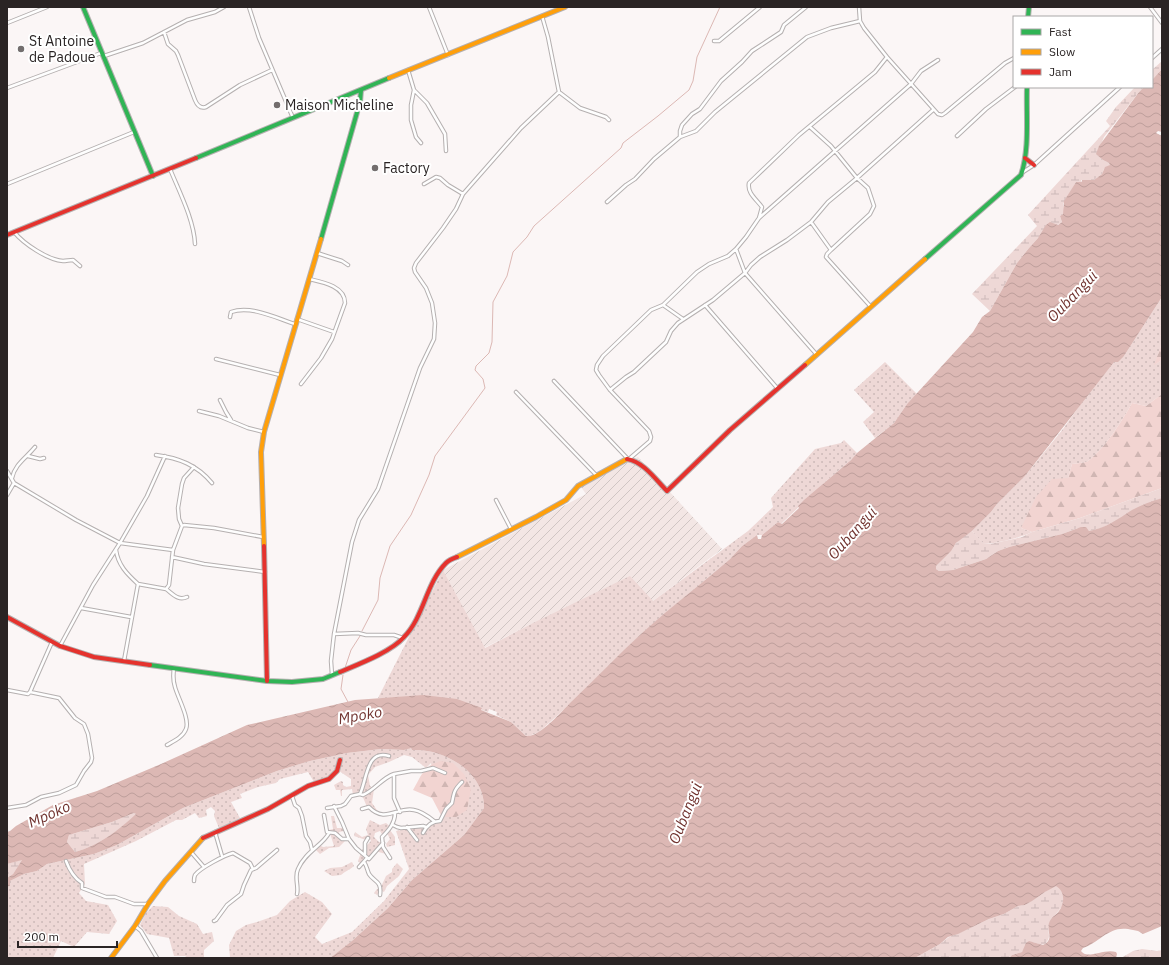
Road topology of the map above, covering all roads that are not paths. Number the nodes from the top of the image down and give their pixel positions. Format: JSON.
{"nodes":[{"id":1,"x":47,"y":7,"type":"edge"},
{"id":2,"x":83,"y":7,"type":"edge"},
{"id":3,"x":224,"y":7,"type":"edge"},
{"id":4,"x":249,"y":7,"type":"edge"},
{"id":5,"x":429,"y":7,"type":"edge"},
{"id":6,"x":565,"y":7,"type":"edge"},
{"id":7,"x":760,"y":7,"type":"edge"},
{"id":8,"x":806,"y":7,"type":"edge"},
{"id":9,"x":859,"y":7,"type":"edge"},
{"id":10,"x":1150,"y":7,"type":"edge"},
{"id":11,"x":542,"y":16,"type":"junction"},
{"id":12,"x":860,"y":21,"type":"junction"},
{"id":13,"x":7,"y":23,"type":"edge"},
{"id":14,"x":1162,"y":23,"type":"edge"},
{"id":15,"x":164,"y":32,"type":"junction"},
{"id":16,"x":714,"y":41,"type":"dead end"},
{"id":17,"x":1162,"y":49,"type":"edge"},
{"id":18,"x":102,"y":55,"type":"junction"},
{"id":19,"x":448,"y":55,"type":"junction"},
{"id":20,"x":887,"y":57,"type":"junction"},
{"id":21,"x":1153,"y":57,"type":"edge"},
{"id":22,"x":1013,"y":58,"type":"edge"},
{"id":23,"x":938,"y":60,"type":"dead end"},
{"id":24,"x":272,"y":70,"type":"junction"},
{"id":25,"x":408,"y":70,"type":"junction"},
{"id":26,"x":911,"y":84,"type":"junction"},
{"id":27,"x":7,"y":88,"type":"edge"},
{"id":28,"x":1014,"y":88,"type":"edge"},
{"id":29,"x":1027,"y":88,"type":"edge"},
{"id":30,"x":1119,"y":88,"type":"edge"},
{"id":31,"x":361,"y":90,"type":"junction"},
{"id":32,"x":414,"y":90,"type":"junction"},
{"id":33,"x":559,"y":92,"type":"junction"},
{"id":34,"x":933,"y":110,"type":"junction"},
{"id":35,"x":293,"y":118,"type":"junction"},
{"id":36,"x":609,"y":120,"type":"dead end"},
{"id":37,"x":810,"y":127,"type":"junction"},
{"id":38,"x":134,"y":132,"type":"junction"},
{"id":39,"x":957,"y":136,"type":"dead end"},
{"id":40,"x":680,"y":137,"type":"junction"},
{"id":41,"x":421,"y":143,"type":"dead end"},
{"id":42,"x":446,"y":151,"type":"dead end"},
{"id":43,"x":835,"y":152,"type":"junction"},
{"id":44,"x":1025,"y":158,"type":"junction"},
{"id":45,"x":1034,"y":165,"type":"junction"},
{"id":46,"x":170,"y":169,"type":"junction"},
{"id":47,"x":1023,"y":172,"type":"junction"},
{"id":48,"x":153,"y":176,"type":"junction"},
{"id":49,"x":857,"y":178,"type":"junction"},
{"id":50,"x":7,"y":184,"type":"edge"},
{"id":51,"x":424,"y":184,"type":"dead end"},
{"id":52,"x":463,"y":194,"type":"junction"},
{"id":53,"x":607,"y":202,"type":"dead end"},
{"id":54,"x":759,"y":218,"type":"junction"},
{"id":55,"x":811,"y":222,"type":"junction"},
{"id":56,"x":14,"y":232,"type":"junction"},
{"id":57,"x":7,"y":235,"type":"edge"},
{"id":58,"x":195,"y":244,"type":"dead end"},
{"id":59,"x":736,"y":249,"type":"junction"},
{"id":60,"x":831,"y":250,"type":"junction"},
{"id":61,"x":317,"y":253,"type":"junction"},
{"id":62,"x":348,"y":265,"type":"dead end"},
{"id":63,"x":80,"y":266,"type":"dead end"},
{"id":64,"x":745,"y":273,"type":"junction"},
{"id":65,"x":309,"y":279,"type":"junction"},
{"id":66,"x":662,"y":305,"type":"junction"},
{"id":67,"x":704,"y":305,"type":"junction"},
{"id":68,"x":871,"y":308,"type":"junction"},
{"id":69,"x":230,"y":317,"type":"dead end"},
{"id":70,"x":297,"y":319,"type":"junction"},
{"id":71,"x":683,"y":320,"type":"junction"},
{"id":72,"x":296,"y":324,"type":"junction"},
{"id":73,"x":334,"y":332,"type":"junction"},
{"id":74,"x":817,"y":355,"type":"junction"},
{"id":75,"x":216,"y":359,"type":"dead end"},
{"id":76,"x":280,"y":375,"type":"junction"},
{"id":77,"x":554,"y":381,"type":"dead end"},
{"id":78,"x":301,"y":384,"type":"dead end"},
{"id":79,"x":778,"y":389,"type":"junction"},
{"id":80,"x":610,"y":390,"type":"junction"},
{"id":81,"x":516,"y":392,"type":"dead end"},
{"id":82,"x":220,"y":400,"type":"dead end"},
{"id":83,"x":199,"y":411,"type":"dead end"},
{"id":84,"x":232,"y":421,"type":"junction"},
{"id":85,"x":264,"y":432,"type":"junction"},
{"id":86,"x":35,"y":447,"type":"dead end"},
{"id":87,"x":156,"y":455,"type":"dead end"},
{"id":88,"x":28,"y":456,"type":"junction"},
{"id":89,"x":165,"y":456,"type":"junction"},
{"id":90,"x":44,"y":458,"type":"dead end"},
{"id":91,"x":629,"y":459,"type":"junction"},
{"id":92,"x":194,"y":467,"type":"junction"},
{"id":93,"x":7,"y":471,"type":"edge"},
{"id":94,"x":598,"y":476,"type":"junction"},
{"id":95,"x":12,"y":478,"type":"junction"},
{"id":96,"x":14,"y":483,"type":"junction"},
{"id":97,"x":212,"y":483,"type":"dead end"},
{"id":98,"x":7,"y":495,"type":"edge"},
{"id":99,"x":496,"y":500,"type":"dead end"},
{"id":100,"x":182,"y":526,"type":"junction"},
{"id":101,"x":511,"y":529,"type":"junction"},
{"id":102,"x":263,"y":537,"type":"junction"},
{"id":103,"x":120,"y":543,"type":"junction"},
{"id":104,"x":116,"y":549,"type":"junction"},
{"id":105,"x":173,"y":550,"type":"junction"},
{"id":106,"x":172,"y":557,"type":"junction"},
{"id":107,"x":265,"y":572,"type":"junction"},
{"id":108,"x":138,"y":584,"type":"junction"},
{"id":109,"x":166,"y":589,"type":"junction"},
{"id":110,"x":187,"y":597,"type":"dead end"},
{"id":111,"x":81,"y":608,"type":"junction"},
{"id":112,"x":7,"y":617,"type":"edge"},
{"id":113,"x":131,"y":617,"type":"junction"},
{"id":114,"x":334,"y":634,"type":"junction"},
{"id":115,"x":404,"y":638,"type":"junction"},
{"id":116,"x":52,"y":642,"type":"junction"},
{"id":117,"x":60,"y":646,"type":"junction"},
{"id":118,"x":124,"y":661,"type":"junction"},
{"id":119,"x":174,"y":668,"type":"junction"},
{"id":120,"x":332,"y":676,"type":"junction"},
{"id":121,"x":267,"y":681,"type":"junction"},
{"id":122,"x":7,"y":689,"type":"edge"},
{"id":123,"x":30,"y":692,"type":"junction"},
{"id":124,"x":167,"y":745,"type":"dead end"},
{"id":125,"x":389,"y":756,"type":"dead end"},
{"id":126,"x":340,"y":760,"type":"dead end"},
{"id":127,"x":445,"y":773,"type":"dead end"},
{"id":128,"x":394,"y":774,"type":"junction"},
{"id":129,"x":462,"y":782,"type":"dead end"},
{"id":130,"x":360,"y":794,"type":"junction"},
{"id":131,"x":291,"y":795,"type":"junction"},
{"id":132,"x":334,"y":806,"type":"junction"},
{"id":133,"x":7,"y":808,"type":"edge"},
{"id":134,"x":327,"y":808,"type":"dead end"},
{"id":135,"x":362,"y":809,"type":"dead end"},
{"id":136,"x":400,"y":812,"type":"junction"},
{"id":137,"x":395,"y":813,"type":"junction"},
{"id":138,"x":324,"y":815,"type":"dead end"},
{"id":139,"x":434,"y":821,"type":"junction"},
{"id":140,"x":393,"y":825,"type":"junction"},
{"id":141,"x":407,"y":827,"type":"junction"},
{"id":142,"x":426,"y":827,"type":"junction"},
{"id":143,"x":215,"y":832,"type":"junction"},
{"id":144,"x":423,"y":832,"type":"dead end"},
{"id":145,"x":329,"y":833,"type":"junction"},
{"id":146,"x":368,"y":838,"type":"dead end"},
{"id":147,"x":349,"y":839,"type":"junction"},
{"id":148,"x":417,"y":840,"type":"dead end"},
{"id":149,"x":383,"y":843,"type":"junction"},
{"id":150,"x":276,"y":850,"type":"dead end"},
{"id":151,"x":312,"y":850,"type":"junction"},
{"id":152,"x":191,"y":852,"type":"junction"},
{"id":153,"x":222,"y":856,"type":"junction"},
{"id":154,"x":366,"y":856,"type":"junction"},
{"id":155,"x":390,"y":858,"type":"dead end"},
{"id":156,"x":66,"y":861,"type":"dead end"},
{"id":157,"x":364,"y":862,"type":"junction"},
{"id":158,"x":204,"y":867,"type":"junction"},
{"id":159,"x":359,"y":867,"type":"dead end"},
{"id":160,"x":253,"y":869,"type":"junction"},
{"id":161,"x":194,"y":881,"type":"dead end"},
{"id":162,"x":298,"y":894,"type":"dead end"},
{"id":163,"x":380,"y":894,"type":"dead end"},
{"id":164,"x":148,"y":904,"type":"junction"},
{"id":165,"x":214,"y":921,"type":"dead end"},
{"id":166,"x":135,"y":926,"type":"junction"},
{"id":167,"x":111,"y":958,"type":"edge"},
{"id":168,"x":158,"y":958,"type":"edge"}],
"edges":[{"from":1,"to":13,"type":"street"},
{"from":2,"to":18,"type":"street"},
{"from":3,"to":15,"type":"street"},
{"from":4,"to":24,"type":"street"},
{"from":5,"to":19,"type":"street"},
{"from":6,"to":11,"type":"street"},
{"from":7,"to":16,"type":"street"},
{"from":8,"to":40,"type":"street"},
{"from":9,"to":12,"type":"street"},
{"from":10,"to":14,"type":"street"},
{"from":11,"to":19,"type":"street"},
{"from":11,"to":33,"type":"street"},
{"from":12,"to":20,"type":"street"},
{"from":12,"to":40,"type":"street"},
{"from":15,"to":18,"type":"street"},
{"from":15,"to":24,"type":"street"},
{"from":17,"to":21,"type":"street"},
{"from":18,"to":27,"type":"street"},
{"from":18,"to":38,"type":"street"},
{"from":19,"to":25,"type":"street"},
{"from":20,"to":26,"type":"street"},
{"from":20,"to":37,"type":"street"},
{"from":22,"to":34,"type":"street"},
{"from":23,"to":26,"type":"street"},
{"from":24,"to":35,"type":"street"},
{"from":25,"to":31,"type":"street"},
{"from":25,"to":32,"type":"street"},
{"from":26,"to":34,"type":"street"},
{"from":26,"to":43,"type":"street"},
{"from":28,"to":39,"type":"street"},
{"from":29,"to":44,"type":"street"},
{"from":30,"to":45,"type":"street"},
{"from":31,"to":35,"type":"street"},
{"from":31,"to":61,"type":"street"},
{"from":32,"to":41,"type":"street"},
{"from":32,"to":42,"type":"street"},
{"from":33,"to":36,"type":"street"},
{"from":33,"to":52,"type":"street"},
{"from":34,"to":49,"type":"street"},
{"from":35,"to":46,"type":"street"},
{"from":37,"to":43,"type":"street"},
{"from":37,"to":54,"type":"street"},
{"from":38,"to":48,"type":"street"},
{"from":38,"to":50,"type":"street"},
{"from":40,"to":53,"type":"street"},
{"from":43,"to":49,"type":"street"},
{"from":43,"to":54,"type":"street"},
{"from":44,"to":45,"type":"street"},
{"from":44,"to":47,"type":"street"},
{"from":45,"to":47,"type":"street"},
{"from":46,"to":48,"type":"street"},
{"from":46,"to":58,"type":"street"},
{"from":47,"to":68,"type":"street"},
{"from":48,"to":56,"type":"street"},
{"from":49,"to":55,"type":"street"},
{"from":49,"to":60,"type":"street"},
{"from":51,"to":52,"type":"street"},
{"from":52,"to":114,"type":"street"},
{"from":54,"to":59,"type":"street"},
{"from":55,"to":60,"type":"street"},
{"from":55,"to":64,"type":"street"},
{"from":56,"to":57,"type":"street"},
{"from":56,"to":63,"type":"street"},
{"from":59,"to":64,"type":"street"},
{"from":59,"to":66,"type":"street"},
{"from":60,"to":68,"type":"street"},
{"from":61,"to":62,"type":"street"},
{"from":61,"to":65,"type":"street"},
{"from":64,"to":67,"type":"street"},
{"from":64,"to":74,"type":"street"},
{"from":65,"to":70,"type":"street"},
{"from":65,"to":73,"type":"street"},
{"from":66,"to":71,"type":"street"},
{"from":66,"to":80,"type":"street"},
{"from":67,"to":71,"type":"street"},
{"from":67,"to":79,"type":"street"},
{"from":68,"to":74,"type":"street"},
{"from":69,"to":72,"type":"street"},
{"from":70,"to":72,"type":"street"},
{"from":70,"to":73,"type":"street"},
{"from":71,"to":80,"type":"street"},
{"from":72,"to":76,"type":"street"},
{"from":73,"to":78,"type":"street"},
{"from":74,"to":79,"type":"street"},
{"from":75,"to":76,"type":"street"},
{"from":76,"to":85,"type":"street"},
{"from":77,"to":91,"type":"street"},
{"from":79,"to":91,"type":"street"},
{"from":80,"to":91,"type":"street"},
{"from":81,"to":94,"type":"street"},
{"from":82,"to":84,"type":"street"},
{"from":83,"to":84,"type":"street"},
{"from":84,"to":85,"type":"street"},
{"from":85,"to":102,"type":"street"},
{"from":86,"to":88,"type":"street"},
{"from":87,"to":89,"type":"street"},
{"from":88,"to":90,"type":"street"},
{"from":88,"to":95,"type":"street"},
{"from":89,"to":92,"type":"street"},
{"from":89,"to":103,"type":"street"},
{"from":91,"to":94,"type":"street"},
{"from":92,"to":97,"type":"street"},
{"from":92,"to":100,"type":"street"},
{"from":93,"to":95,"type":"street"},
{"from":94,"to":101,"type":"street"},
{"from":95,"to":96,"type":"street"},
{"from":96,"to":98,"type":"street"},
{"from":96,"to":103,"type":"street"},
{"from":99,"to":101,"type":"street"},
{"from":100,"to":102,"type":"street"},
{"from":100,"to":105,"type":"street"},
{"from":101,"to":115,"type":"street"},
{"from":102,"to":107,"type":"street"},
{"from":103,"to":104,"type":"street"},
{"from":103,"to":105,"type":"street"},
{"from":104,"to":108,"type":"street"},
{"from":104,"to":111,"type":"street"},
{"from":105,"to":106,"type":"street"},
{"from":106,"to":107,"type":"street"},
{"from":106,"to":109,"type":"street"},
{"from":107,"to":121,"type":"street"},
{"from":108,"to":109,"type":"street"},
{"from":108,"to":113,"type":"street"},
{"from":109,"to":110,"type":"street"},
{"from":111,"to":113,"type":"street"},
{"from":111,"to":117,"type":"street"},
{"from":112,"to":116,"type":"street"},
{"from":113,"to":118,"type":"street"},
{"from":114,"to":115,"type":"street"},
{"from":114,"to":120,"type":"street"},
{"from":115,"to":120,"type":"street"},
{"from":116,"to":117,"type":"street"},
{"from":116,"to":123,"type":"street"},
{"from":117,"to":118,"type":"street"},
{"from":118,"to":119,"type":"street"},
{"from":119,"to":121,"type":"street"},
{"from":119,"to":124,"type":"street"},
{"from":120,"to":121,"type":"street"},
{"from":122,"to":123,"type":"street"},
{"from":123,"to":133,"type":"street"},
{"from":125,"to":130,"type":"street"},
{"from":126,"to":131,"type":"street"},
{"from":127,"to":128,"type":"street"},
{"from":128,"to":130,"type":"street"},
{"from":128,"to":136,"type":"street"},
{"from":129,"to":139,"type":"street"},
{"from":130,"to":132,"type":"street"},
{"from":131,"to":143,"type":"street"},
{"from":131,"to":151,"type":"street"},
{"from":132,"to":134,"type":"street"},
{"from":132,"to":147,"type":"street"},
{"from":135,"to":137,"type":"street"},
{"from":136,"to":137,"type":"street"},
{"from":136,"to":139,"type":"street"},
{"from":137,"to":140,"type":"street"},
{"from":138,"to":145,"type":"street"},
{"from":139,"to":142,"type":"street"},
{"from":140,"to":141,"type":"street"},
{"from":140,"to":149,"type":"street"},
{"from":141,"to":142,"type":"street"},
{"from":141,"to":148,"type":"street"},
{"from":142,"to":144,"type":"street"},
{"from":143,"to":152,"type":"street"},
{"from":143,"to":153,"type":"street"},
{"from":145,"to":147,"type":"street"},
{"from":145,"to":151,"type":"street"},
{"from":146,"to":154,"type":"street"},
{"from":147,"to":154,"type":"street"},
{"from":149,"to":154,"type":"street"},
{"from":149,"to":155,"type":"street"},
{"from":150,"to":160,"type":"street"},
{"from":151,"to":162,"type":"street"},
{"from":152,"to":158,"type":"street"},
{"from":152,"to":164,"type":"street"},
{"from":153,"to":158,"type":"street"},
{"from":153,"to":160,"type":"street"},
{"from":154,"to":157,"type":"street"},
{"from":156,"to":164,"type":"street"},
{"from":157,"to":159,"type":"street"},
{"from":157,"to":163,"type":"street"},
{"from":158,"to":161,"type":"street"},
{"from":160,"to":165,"type":"street"},
{"from":164,"to":166,"type":"street"},
{"from":166,"to":167,"type":"street"},
{"from":166,"to":168,"type":"street"}]}
